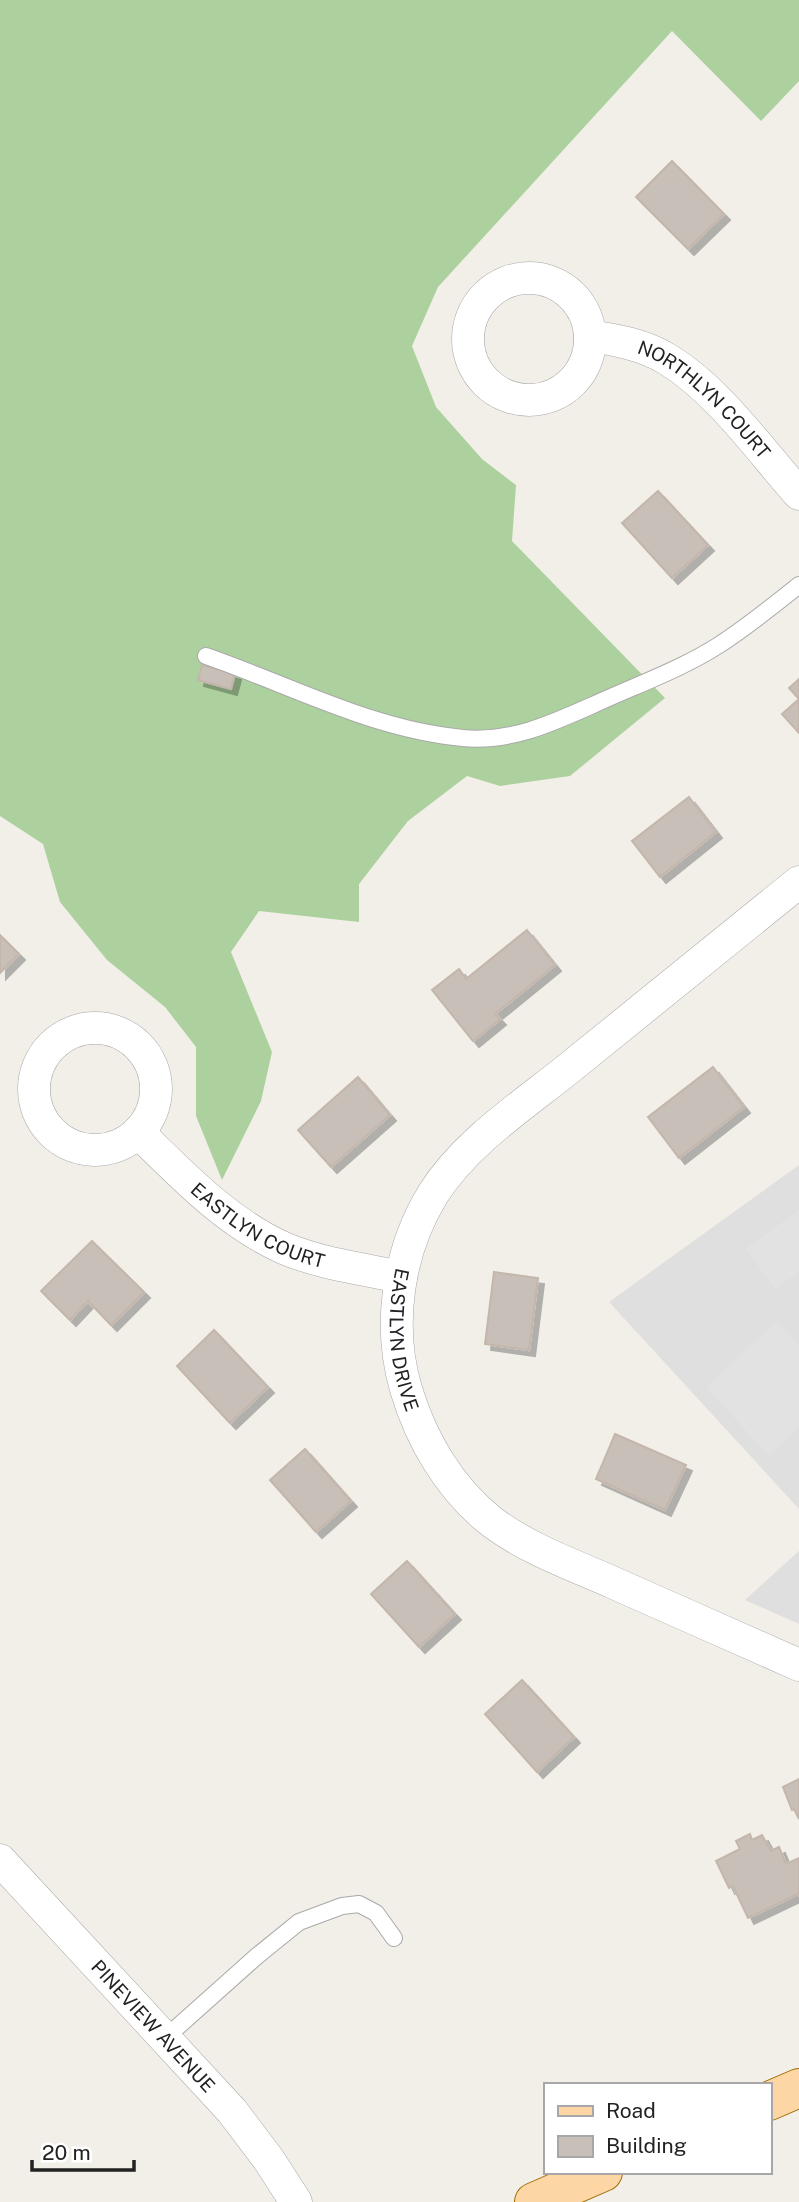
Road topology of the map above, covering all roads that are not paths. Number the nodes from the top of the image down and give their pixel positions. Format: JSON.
{"nodes":[{"id":1,"x":590,"y":336,"type":"dead end"},
{"id":2,"x":799,"y":494,"type":"edge"},
{"id":3,"x":799,"y":585,"type":"edge"},
{"id":4,"x":206,"y":656,"type":"dead end"},
{"id":5,"x":799,"y":882,"type":"edge"},
{"id":6,"x":138,"y":1132,"type":"dead end"},
{"id":7,"x":401,"y":1277,"type":"junction"},
{"id":8,"x":799,"y":1665,"type":"edge"},
{"id":9,"x":0,"y":1860,"type":"edge"},
{"id":10,"x":394,"y":1938,"type":"dead end"},
{"id":11,"x":164,"y":2039,"type":"junction"},
{"id":12,"x":799,"y":2088,"type":"edge"},
{"id":13,"x":771,"y":2100,"type":"edge"},
{"id":14,"x":598,"y":2174,"type":"edge"},
{"id":15,"x":296,"y":2202,"type":"edge"},
{"id":16,"x":534,"y":2202,"type":"edge"}],
"edges":[{"from":1,"to":2,"type":"street","name":"NORTHLYN COURT"},
{"from":3,"to":4,"type":"lane"},
{"from":5,"to":7,"type":"street","name":"EASTLYN DRIVE"},
{"from":6,"to":7,"type":"street","name":"EASTLYN COURT"},
{"from":7,"to":8,"type":"street","name":"EASTLYN DRIVE"},
{"from":9,"to":11,"type":"street","name":"PINEVIEW AVENUE"},
{"from":10,"to":11,"type":"lane"},
{"from":11,"to":15,"type":"street","name":"PINEVIEW AVENUE"},
{"from":12,"to":13,"type":"main road"},
{"from":14,"to":16,"type":"main road"}]}
